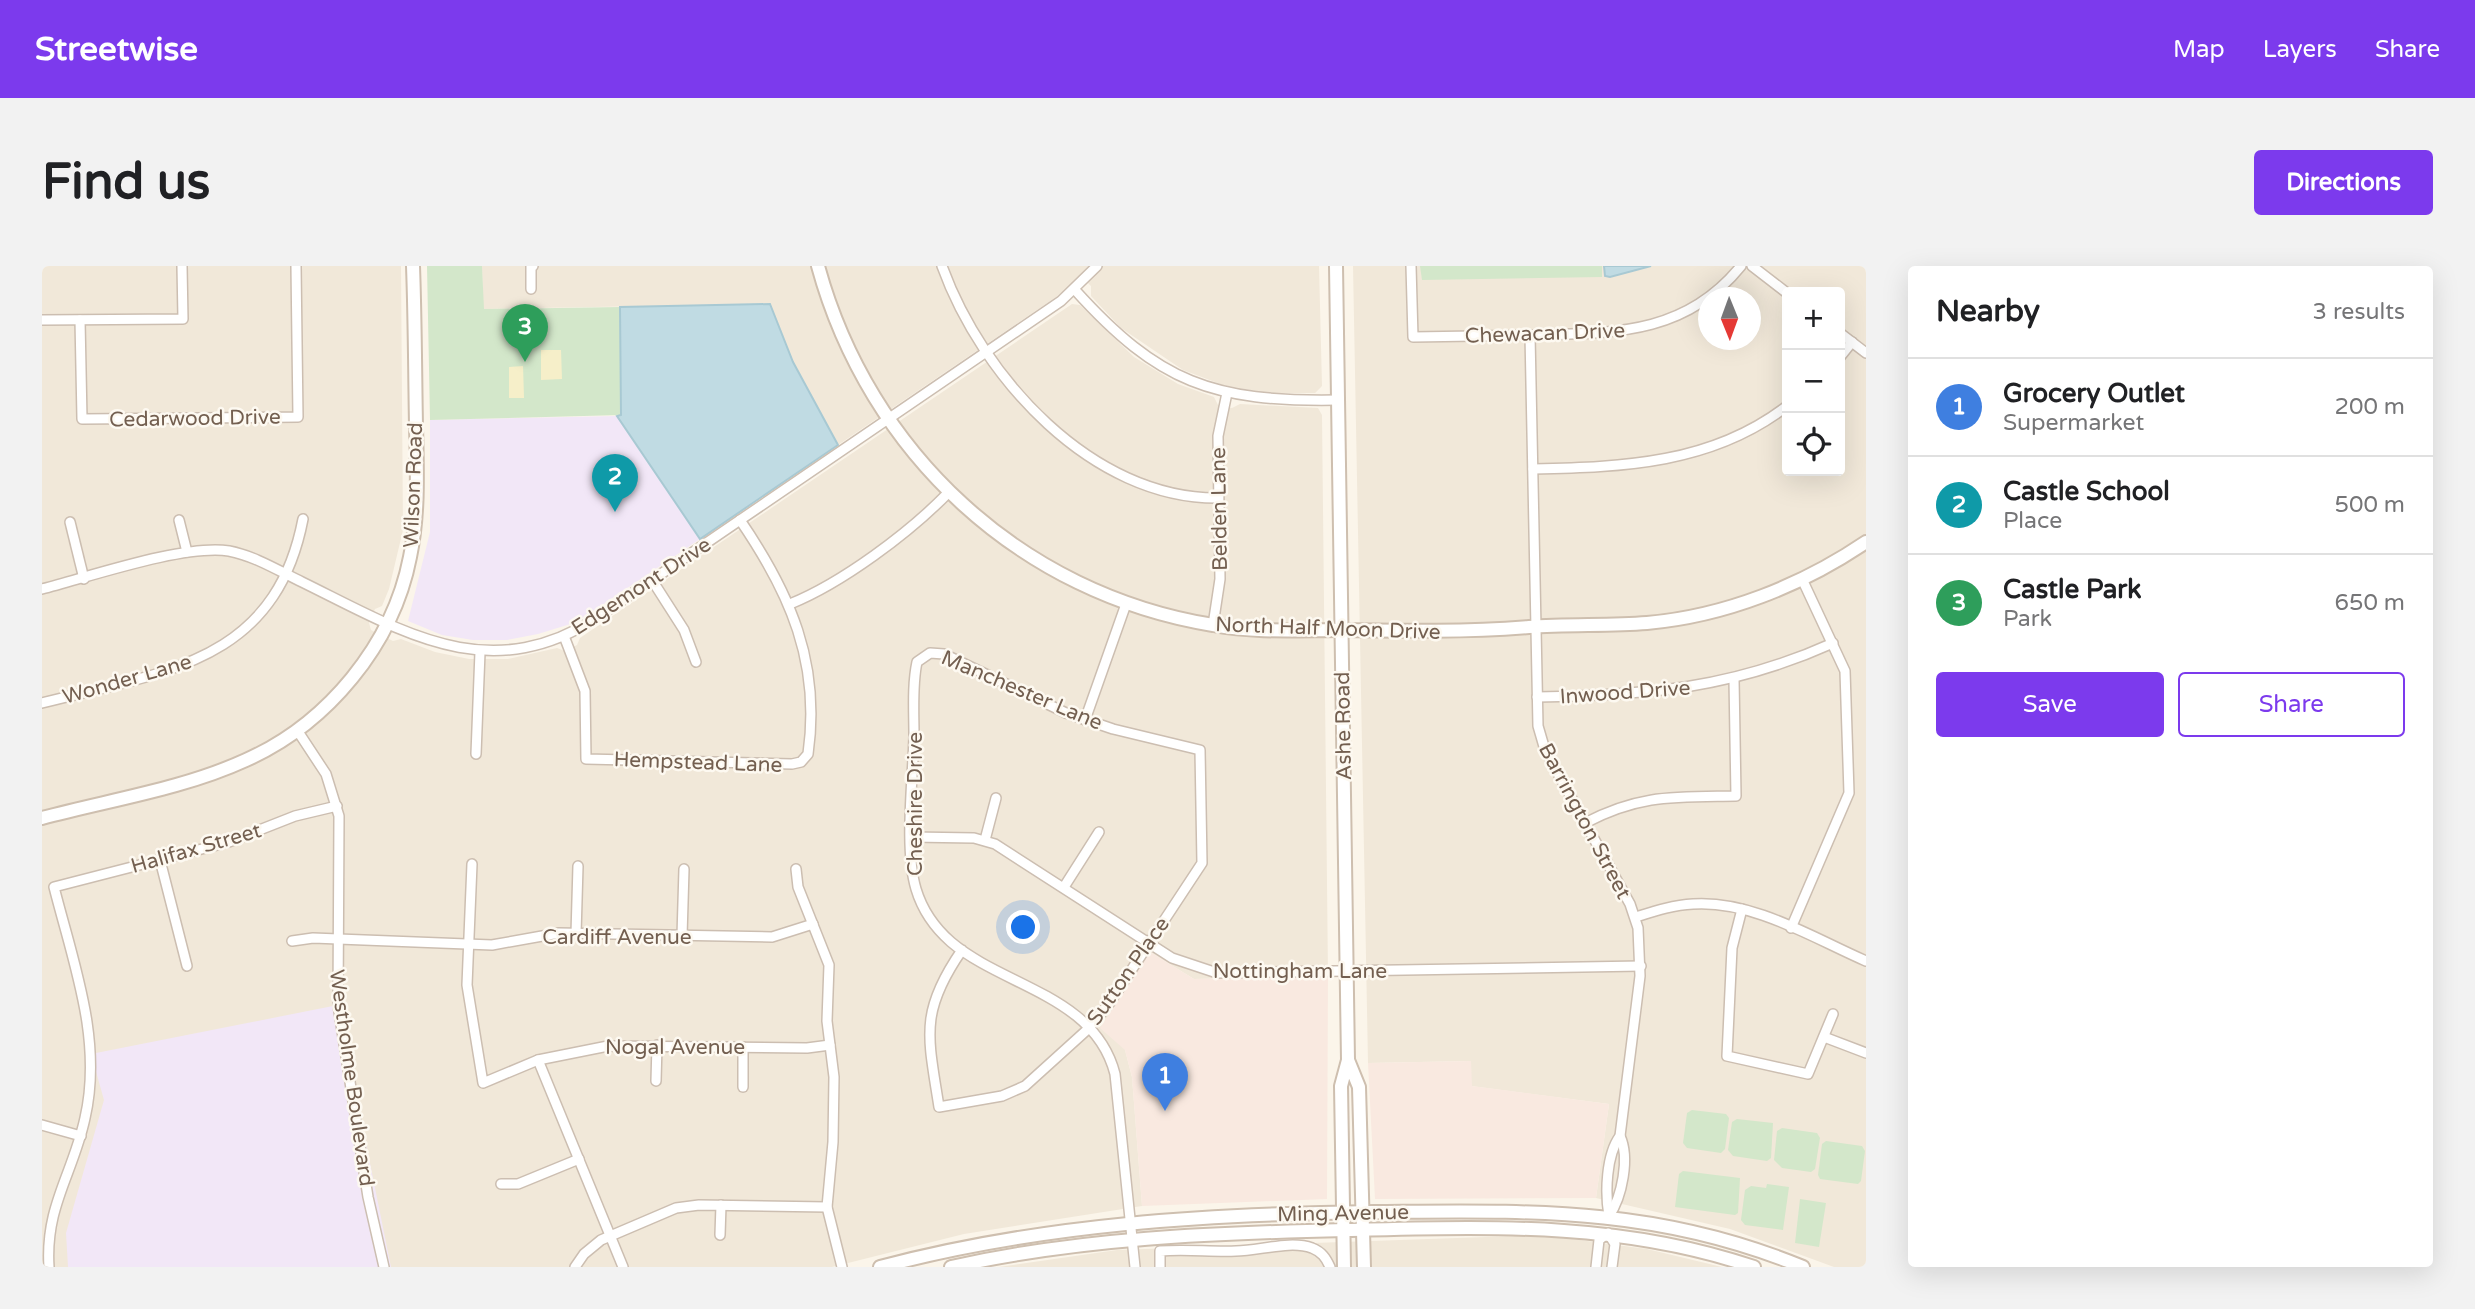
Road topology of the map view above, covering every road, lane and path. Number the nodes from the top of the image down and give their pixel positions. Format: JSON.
{"nodes":[{"id":1,"x":182,"y":266,"type":"edge"},
{"id":2,"x":296,"y":266,"type":"edge"},
{"id":3,"x":414,"y":266,"type":"edge"},
{"id":4,"x":533,"y":266,"type":"edge"},
{"id":5,"x":818,"y":266,"type":"edge"},
{"id":6,"x":942,"y":266,"type":"edge"},
{"id":7,"x":1097,"y":266,"type":"edge"},
{"id":8,"x":1336,"y":266,"type":"edge"},
{"id":9,"x":1411,"y":266,"type":"edge"},
{"id":10,"x":1741,"y":266,"type":"edge"},
{"id":11,"x":1752,"y":266,"type":"edge"},
{"id":12,"x":531,"y":289,"type":"dead end"},
{"id":13,"x":1782,"y":289,"type":"edge"},
{"id":14,"x":1075,"y":290,"type":"junction"},
{"id":15,"x":42,"y":320,"type":"edge"},
{"id":16,"x":80,"y":320,"type":"junction"},
{"id":17,"x":1530,"y":335,"type":"junction"},
{"id":18,"x":1845,"y":337,"type":"edge"},
{"id":19,"x":1852,"y":342,"type":"junction"},
{"id":20,"x":1845,"y":351,"type":"edge"},
{"id":21,"x":985,"y":353,"type":"junction"},
{"id":22,"x":1866,"y":353,"type":"edge"},
{"id":23,"x":1227,"y":393,"type":"junction"},
{"id":24,"x":1337,"y":400,"type":"junction"},
{"id":25,"x":1782,"y":408,"type":"edge"},
{"id":26,"x":887,"y":420,"type":"junction"},
{"id":27,"x":1532,"y":469,"type":"junction"},
{"id":28,"x":948,"y":493,"type":"junction"},
{"id":29,"x":1219,"y":498,"type":"junction"},
{"id":30,"x":303,"y":519,"type":"dead end"},
{"id":31,"x":179,"y":520,"type":"dead end"},
{"id":32,"x":740,"y":520,"type":"junction"},
{"id":33,"x":70,"y":522,"type":"dead end"},
{"id":34,"x":1866,"y":542,"type":"edge"},
{"id":35,"x":187,"y":552,"type":"junction"},
{"id":36,"x":286,"y":575,"type":"junction"},
{"id":37,"x":84,"y":579,"type":"junction"},
{"id":38,"x":1802,"y":579,"type":"junction"},
{"id":39,"x":652,"y":580,"type":"junction"},
{"id":40,"x":42,"y":589,"type":"edge"},
{"id":41,"x":790,"y":604,"type":"junction"},
{"id":42,"x":1126,"y":604,"type":"junction"},
{"id":43,"x":386,"y":624,"type":"junction"},
{"id":44,"x":1213,"y":625,"type":"junction"},
{"id":45,"x":1535,"y":627,"type":"junction"},
{"id":46,"x":1341,"y":630,"type":"junction"},
{"id":47,"x":564,"y":636,"type":"junction"},
{"id":48,"x":1833,"y":643,"type":"junction"},
{"id":49,"x":480,"y":652,"type":"junction"},
{"id":50,"x":925,"y":654,"type":"joint"},
{"id":51,"x":696,"y":662,"type":"dead end"},
{"id":52,"x":1734,"y":679,"type":"junction"},
{"id":53,"x":1537,"y":697,"type":"junction"},
{"id":54,"x":42,"y":702,"type":"edge"},
{"id":55,"x":1086,"y":720,"type":"junction"},
{"id":56,"x":297,"y":730,"type":"junction"},
{"id":57,"x":1200,"y":750,"type":"joint"},
{"id":58,"x":476,"y":754,"type":"dead end"},
{"id":59,"x":996,"y":798,"type":"dead end"},
{"id":60,"x":337,"y":806,"type":"junction"},
{"id":61,"x":42,"y":817,"type":"edge"},
{"id":62,"x":1585,"y":823,"type":"junction"},
{"id":63,"x":1100,"y":832,"type":"dead end"},
{"id":64,"x":912,"y":837,"type":"junction"},
{"id":65,"x":985,"y":841,"type":"junction"},
{"id":66,"x":160,"y":860,"type":"junction"},
{"id":67,"x":472,"y":864,"type":"dead end"},
{"id":68,"x":578,"y":866,"type":"dead end"},
{"id":69,"x":684,"y":869,"type":"dead end"},
{"id":70,"x":796,"y":869,"type":"dead end"},
{"id":71,"x":1063,"y":887,"type":"junction"},
{"id":72,"x":1742,"y":909,"type":"junction"},
{"id":73,"x":1636,"y":917,"type":"junction"},
{"id":74,"x":813,"y":924,"type":"junction"},
{"id":75,"x":1791,"y":928,"type":"junction"},
{"id":76,"x":576,"y":934,"type":"junction"},
{"id":77,"x":682,"y":936,"type":"junction"},
{"id":78,"x":336,"y":939,"type":"junction"},
{"id":79,"x":292,"y":941,"type":"dead end"},
{"id":80,"x":1149,"y":943,"type":"junction"},
{"id":81,"x":468,"y":944,"type":"junction"},
{"id":82,"x":962,"y":950,"type":"junction"},
{"id":83,"x":1866,"y":961,"type":"edge"},
{"id":84,"x":187,"y":966,"type":"dead end"},
{"id":85,"x":1641,"y":967,"type":"junction"},
{"id":86,"x":1347,"y":972,"type":"junction"},
{"id":87,"x":1833,"y":1014,"type":"dead end"},
{"id":88,"x":1088,"y":1029,"type":"junction"},
{"id":89,"x":1825,"y":1037,"type":"junction"},
{"id":90,"x":657,"y":1045,"type":"junction"},
{"id":91,"x":830,"y":1045,"type":"junction"},
{"id":92,"x":743,"y":1047,"type":"junction"},
{"id":93,"x":1866,"y":1053,"type":"edge"},
{"id":94,"x":538,"y":1060,"type":"junction"},
{"id":95,"x":1349,"y":1060,"type":"junction"},
{"id":96,"x":656,"y":1081,"type":"dead end"},
{"id":97,"x":743,"y":1087,"type":"dead end"},
{"id":98,"x":42,"y":1125,"type":"edge"},
{"id":99,"x":81,"y":1136,"type":"junction"},
{"id":100,"x":579,"y":1159,"type":"junction"},
{"id":101,"x":501,"y":1184,"type":"dead end"},
{"id":102,"x":721,"y":1205,"type":"junction"},
{"id":103,"x":827,"y":1207,"type":"junction"},
{"id":104,"x":1362,"y":1212,"type":"junction"},
{"id":105,"x":1344,"y":1213,"type":"junction"},
{"id":106,"x":1609,"y":1216,"type":"junction"},
{"id":107,"x":1129,"y":1223,"type":"junction"},
{"id":108,"x":1541,"y":1227,"type":"junction"},
{"id":109,"x":1671,"y":1227,"type":"junction"},
{"id":110,"x":1344,"y":1230,"type":"junction"},
{"id":111,"x":1364,"y":1230,"type":"junction"},
{"id":112,"x":1608,"y":1233,"type":"junction"},
{"id":113,"x":610,"y":1235,"type":"junction"},
{"id":114,"x":720,"y":1235,"type":"dead end"},
{"id":115,"x":1131,"y":1239,"type":"junction"},
{"id":116,"x":49,"y":1267,"type":"edge"},
{"id":117,"x":384,"y":1267,"type":"edge"},
{"id":118,"x":575,"y":1267,"type":"edge"},
{"id":119,"x":623,"y":1267,"type":"edge"},
{"id":120,"x":842,"y":1267,"type":"edge"},
{"id":121,"x":880,"y":1267,"type":"edge"},
{"id":122,"x":951,"y":1267,"type":"edge"},
{"id":123,"x":1135,"y":1267,"type":"edge"},
{"id":124,"x":1160,"y":1267,"type":"edge"},
{"id":125,"x":1330,"y":1267,"type":"edge"},
{"id":126,"x":1344,"y":1267,"type":"edge"},
{"id":127,"x":1364,"y":1267,"type":"edge"},
{"id":128,"x":1596,"y":1267,"type":"edge"},
{"id":129,"x":1612,"y":1267,"type":"edge"},
{"id":130,"x":1754,"y":1267,"type":"edge"},
{"id":131,"x":1802,"y":1267,"type":"edge"}],
"edges":[{"from":1,"to":16,"type":"street"},
{"from":2,"to":16,"type":"street","name":"Cedarwood Drive"},
{"from":3,"to":43,"type":"street","name":"Wilson Road"},
{"from":4,"to":12,"type":"street"},
{"from":5,"to":26,"type":"street","name":"North Half Moon Drive"},
{"from":6,"to":21,"type":"street"},
{"from":7,"to":14,"type":"street","name":"Edgemont Drive"},
{"from":8,"to":24,"type":"street","name":"Ashe Road"},
{"from":9,"to":17,"type":"street","name":"Chewacan Drive"},
{"from":10,"to":17,"type":"street","name":"Chewacan Drive"},
{"from":11,"to":13,"type":"street"},
{"from":14,"to":21,"type":"street","name":"Edgemont Drive"},
{"from":14,"to":23,"type":"street"},
{"from":15,"to":16,"type":"street"},
{"from":17,"to":27,"type":"street","name":"Barrington Street"},
{"from":18,"to":19,"type":"street"},
{"from":19,"to":20,"type":"street"},
{"from":19,"to":22,"type":"street"},
{"from":21,"to":26,"type":"street","name":"Edgemont Drive"},
{"from":21,"to":29,"type":"street"},
{"from":23,"to":24,"type":"street"},
{"from":23,"to":29,"type":"street","name":"Belden Lane"},
{"from":24,"to":46,"type":"street","name":"Ashe Road"},
{"from":25,"to":27,"type":"street"},
{"from":26,"to":28,"type":"street","name":"North Half Moon Drive"},
{"from":26,"to":32,"type":"street","name":"Edgemont Drive"},
{"from":27,"to":45,"type":"street","name":"Barrington Street"},
{"from":28,"to":41,"type":"street"},
{"from":28,"to":42,"type":"street","name":"North Half Moon Drive"},
{"from":29,"to":44,"type":"street","name":"Belden Lane"},
{"from":30,"to":36,"type":"street","name":"Wonder Lane"},
{"from":31,"to":35,"type":"street"},
{"from":32,"to":39,"type":"street","name":"Edgemont Drive"},
{"from":32,"to":41,"type":"street","name":"Hempstead Lane"},
{"from":33,"to":37,"type":"street"},
{"from":34,"to":38,"type":"street","name":"North Half Moon Drive"},
{"from":35,"to":36,"type":"street","name":"Edgemont Drive"},
{"from":35,"to":37,"type":"street","name":"Edgemont Drive"},
{"from":36,"to":43,"type":"street","name":"Edgemont Drive"},
{"from":36,"to":54,"type":"street","name":"Wonder Lane"},
{"from":37,"to":40,"type":"street","name":"Edgemont Drive"},
{"from":38,"to":45,"type":"street","name":"North Half Moon Drive"},
{"from":38,"to":48,"type":"street"},
{"from":39,"to":47,"type":"street","name":"Edgemont Drive"},
{"from":39,"to":51,"type":"street"},
{"from":41,"to":47,"type":"street","name":"Hempstead Lane"},
{"from":42,"to":44,"type":"street","name":"North Half Moon Drive"},
{"from":42,"to":55,"type":"street"},
{"from":43,"to":49,"type":"street","name":"Edgemont Drive"},
{"from":43,"to":56,"type":"street","name":"Wilson Road"},
{"from":44,"to":46,"type":"street","name":"North Half Moon Drive"},
{"from":45,"to":46,"type":"street","name":"North Half Moon Drive"},
{"from":45,"to":53,"type":"street","name":"Barrington Street"},
{"from":46,"to":86,"type":"street","name":"Ashe Road"},
{"from":47,"to":49,"type":"street","name":"Edgemont Drive"},
{"from":48,"to":52,"type":"street","name":"Inwood Drive"},
{"from":48,"to":75,"type":"street"},
{"from":49,"to":58,"type":"street"},
{"from":50,"to":55,"type":"street","name":"Manchester Lane"},
{"from":50,"to":64,"type":"street","name":"Cheshire Drive"},
{"from":52,"to":53,"type":"street","name":"Inwood Drive"},
{"from":52,"to":62,"type":"street"},
{"from":53,"to":62,"type":"street","name":"Barrington Street"},
{"from":55,"to":57,"type":"street","name":"Manchester Lane"},
{"from":56,"to":60,"type":"street","name":"Westholme Boulevard"},
{"from":56,"to":61,"type":"street","name":"Wilson Road"},
{"from":57,"to":80,"type":"street","name":"Sutton Place"},
{"from":59,"to":65,"type":"street"},
{"from":60,"to":66,"type":"street","name":"Halifax Street"},
{"from":60,"to":78,"type":"street","name":"Westholme Boulevard"},
{"from":62,"to":73,"type":"street","name":"Barrington Street"},
{"from":63,"to":71,"type":"street"},
{"from":64,"to":65,"type":"street","name":"Nottingham Lane"},
{"from":64,"to":82,"type":"street","name":"Cheshire Drive"},
{"from":65,"to":71,"type":"street","name":"Nottingham Lane"},
{"from":66,"to":84,"type":"street"},
{"from":66,"to":99,"type":"street","name":"Halifax Street"},
{"from":67,"to":81,"type":"street"},
{"from":68,"to":76,"type":"street"},
{"from":69,"to":77,"type":"street"},
{"from":70,"to":74,"type":"street"},
{"from":71,"to":80,"type":"street","name":"Nottingham Lane"},
{"from":72,"to":73,"type":"street"},
{"from":72,"to":75,"type":"street"},
{"from":72,"to":89,"type":"street"},
{"from":73,"to":85,"type":"street","name":"Barrington Street"},
{"from":74,"to":77,"type":"street","name":"Cardiff Avenue"},
{"from":74,"to":91,"type":"street"},
{"from":75,"to":83,"type":"street"},
{"from":76,"to":77,"type":"street","name":"Cardiff Avenue"},
{"from":76,"to":81,"type":"street","name":"Cardiff Avenue"},
{"from":78,"to":79,"type":"street","name":"Cardiff Avenue"},
{"from":78,"to":81,"type":"street","name":"Cardiff Avenue"},
{"from":78,"to":117,"type":"street","name":"Westholme Boulevard"},
{"from":80,"to":86,"type":"street","name":"Nottingham Lane"},
{"from":80,"to":88,"type":"street","name":"Sutton Place"},
{"from":81,"to":94,"type":"street","name":"Nogal Avenue"},
{"from":82,"to":88,"type":"street","name":"Cheshire Drive"},
{"from":82,"to":88,"type":"street","name":"Sutton Place"},
{"from":85,"to":86,"type":"street","name":"Nottingham Lane"},
{"from":85,"to":106,"type":"street","name":"Barrington Street"},
{"from":86,"to":95,"type":"street","name":"Ashe Road"},
{"from":87,"to":89,"type":"street"},
{"from":88,"to":107,"type":"street","name":"Cheshire Drive"},
{"from":89,"to":93,"type":"street"},
{"from":90,"to":92,"type":"street","name":"Nogal Avenue"},
{"from":90,"to":94,"type":"street","name":"Nogal Avenue"},
{"from":90,"to":96,"type":"street"},
{"from":91,"to":92,"type":"street","name":"Nogal Avenue"},
{"from":91,"to":103,"type":"street"},
{"from":92,"to":97,"type":"street"},
{"from":94,"to":100,"type":"street"},
{"from":95,"to":104,"type":"street","name":"Ashe Road"},
{"from":95,"to":105,"type":"street","name":"Ashe Road"},
{"from":98,"to":99,"type":"street"},
{"from":99,"to":116,"type":"street"},
{"from":100,"to":101,"type":"street"},
{"from":100,"to":113,"type":"street"},
{"from":102,"to":103,"type":"street"},
{"from":102,"to":113,"type":"street"},
{"from":102,"to":114,"type":"street"},
{"from":103,"to":120,"type":"street"},
{"from":104,"to":105,"type":"street","name":"Ming Avenue"},
{"from":104,"to":106,"type":"street","name":"Ming Avenue"},
{"from":104,"to":111,"type":"street","name":"Ashe Road"},
{"from":105,"to":107,"type":"street","name":"Ming Avenue"},
{"from":105,"to":110,"type":"street","name":"Ashe Road"},
{"from":106,"to":108,"type":"street"},
{"from":106,"to":109,"type":"street","name":"Ming Avenue"},
{"from":107,"to":115,"type":"street","name":"Cheshire Drive"},
{"from":107,"to":121,"type":"street","name":"Ming Avenue"},
{"from":108,"to":111,"type":"street","name":"Ming Avenue"},
{"from":108,"to":112,"type":"street","name":"Ming Avenue"},
{"from":109,"to":112,"type":"street"},
{"from":109,"to":131,"type":"street","name":"Ming Avenue"},
{"from":110,"to":111,"type":"street","name":"Ming Avenue"},
{"from":110,"to":115,"type":"street","name":"Ming Avenue"},
{"from":110,"to":126,"type":"street","name":"Ashe Road"},
{"from":111,"to":127,"type":"street","name":"Ashe Road"},
{"from":112,"to":128,"type":"street"},
{"from":112,"to":129,"type":"street"},
{"from":112,"to":130,"type":"street","name":"Ming Avenue"},
{"from":113,"to":118,"type":"street"},
{"from":113,"to":119,"type":"street"},
{"from":115,"to":122,"type":"street","name":"Ming Avenue"},
{"from":115,"to":123,"type":"street","name":"Cheshire Drive"},
{"from":124,"to":125,"type":"street"}]}
